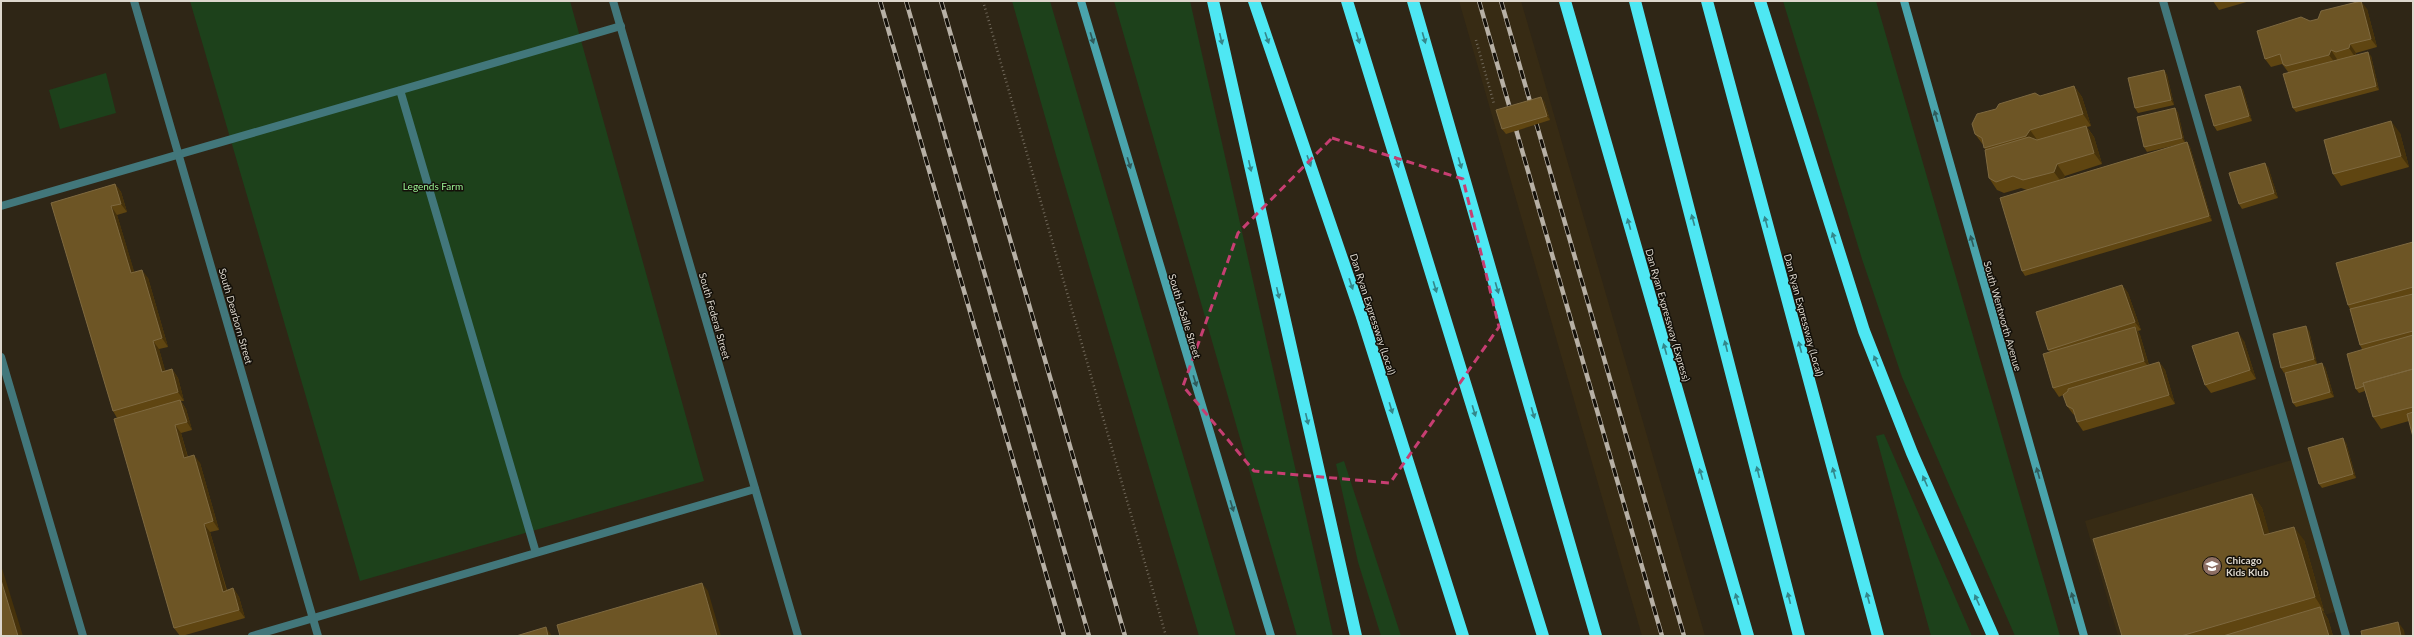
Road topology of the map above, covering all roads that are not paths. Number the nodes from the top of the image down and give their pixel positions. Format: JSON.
{"nodes":[{"id":1,"x":134,"y":1,"type":"edge"},
{"id":2,"x":613,"y":1,"type":"edge"},
{"id":3,"x":1081,"y":1,"type":"edge"},
{"id":4,"x":1213,"y":1,"type":"edge"},
{"id":5,"x":1254,"y":1,"type":"edge"},
{"id":6,"x":1347,"y":1,"type":"edge"},
{"id":7,"x":1413,"y":1,"type":"edge"},
{"id":8,"x":1565,"y":1,"type":"edge"},
{"id":9,"x":1635,"y":1,"type":"edge"},
{"id":10,"x":1707,"y":1,"type":"edge"},
{"id":11,"x":1760,"y":1,"type":"edge"},
{"id":12,"x":1904,"y":1,"type":"edge"},
{"id":13,"x":2163,"y":1,"type":"edge"},
{"id":14,"x":621,"y":26,"type":"junction"},
{"id":15,"x":400,"y":90,"type":"junction"},
{"id":16,"x":178,"y":154,"type":"junction"},
{"id":17,"x":1,"y":206,"type":"edge"},
{"id":18,"x":1,"y":357,"type":"edge"},
{"id":19,"x":755,"y":489,"type":"junction"},
{"id":20,"x":536,"y":553,"type":"junction"},
{"id":21,"x":313,"y":618,"type":"junction"},
{"id":22,"x":83,"y":636,"type":"edge"},
{"id":23,"x":252,"y":636,"type":"edge"},
{"id":24,"x":318,"y":636,"type":"edge"},
{"id":25,"x":798,"y":636,"type":"edge"},
{"id":26,"x":1271,"y":636,"type":"edge"},
{"id":27,"x":1356,"y":636,"type":"edge"},
{"id":28,"x":1462,"y":636,"type":"edge"},
{"id":29,"x":1543,"y":636,"type":"edge"},
{"id":30,"x":1596,"y":636,"type":"edge"},
{"id":31,"x":1748,"y":636,"type":"edge"},
{"id":32,"x":1799,"y":636,"type":"edge"},
{"id":33,"x":1878,"y":636,"type":"edge"},
{"id":34,"x":1993,"y":636,"type":"edge"},
{"id":35,"x":2084,"y":636,"type":"edge"},
{"id":36,"x":2346,"y":636,"type":"edge"}],
"edges":[{"from":1,"to":16,"type":"street","name":"South Dearborn Street"},
{"from":2,"to":14,"type":"street","name":"South Federal Street"},
{"from":3,"to":26,"type":"main road","name":"South LaSalle Street","one_way":true},
{"from":4,"to":27,"type":"highway","one_way":true},
{"from":5,"to":28,"type":"highway","name":"Dan Ryan Expressway (Local)","one_way":true},
{"from":6,"to":29,"type":"highway","one_way":true},
{"from":7,"to":30,"type":"highway","one_way":true},
{"from":31,"to":8,"type":"highway","name":"Dan Ryan Expressway (Express)","one_way":true},
{"from":32,"to":9,"type":"highway","one_way":true},
{"from":33,"to":10,"type":"highway","name":"Dan Ryan Expressway (Local)","one_way":true},
{"from":34,"to":11,"type":"highway","one_way":true},
{"from":35,"to":12,"type":"main road","name":"South Wentworth Avenue","one_way":true},
{"from":13,"to":36,"type":"street"},
{"from":14,"to":15,"type":"street"},
{"from":14,"to":19,"type":"street","name":"South Federal Street"},
{"from":15,"to":16,"type":"street"},
{"from":15,"to":20,"type":"street"},
{"from":16,"to":17,"type":"street"},
{"from":16,"to":21,"type":"street","name":"South Dearborn Street"},
{"from":18,"to":22,"type":"street"},
{"from":19,"to":20,"type":"street"},
{"from":19,"to":25,"type":"street","name":"South Federal Street"},
{"from":20,"to":21,"type":"street"},
{"from":21,"to":23,"type":"street"},
{"from":21,"to":24,"type":"street","name":"South Dearborn Street"}]}
